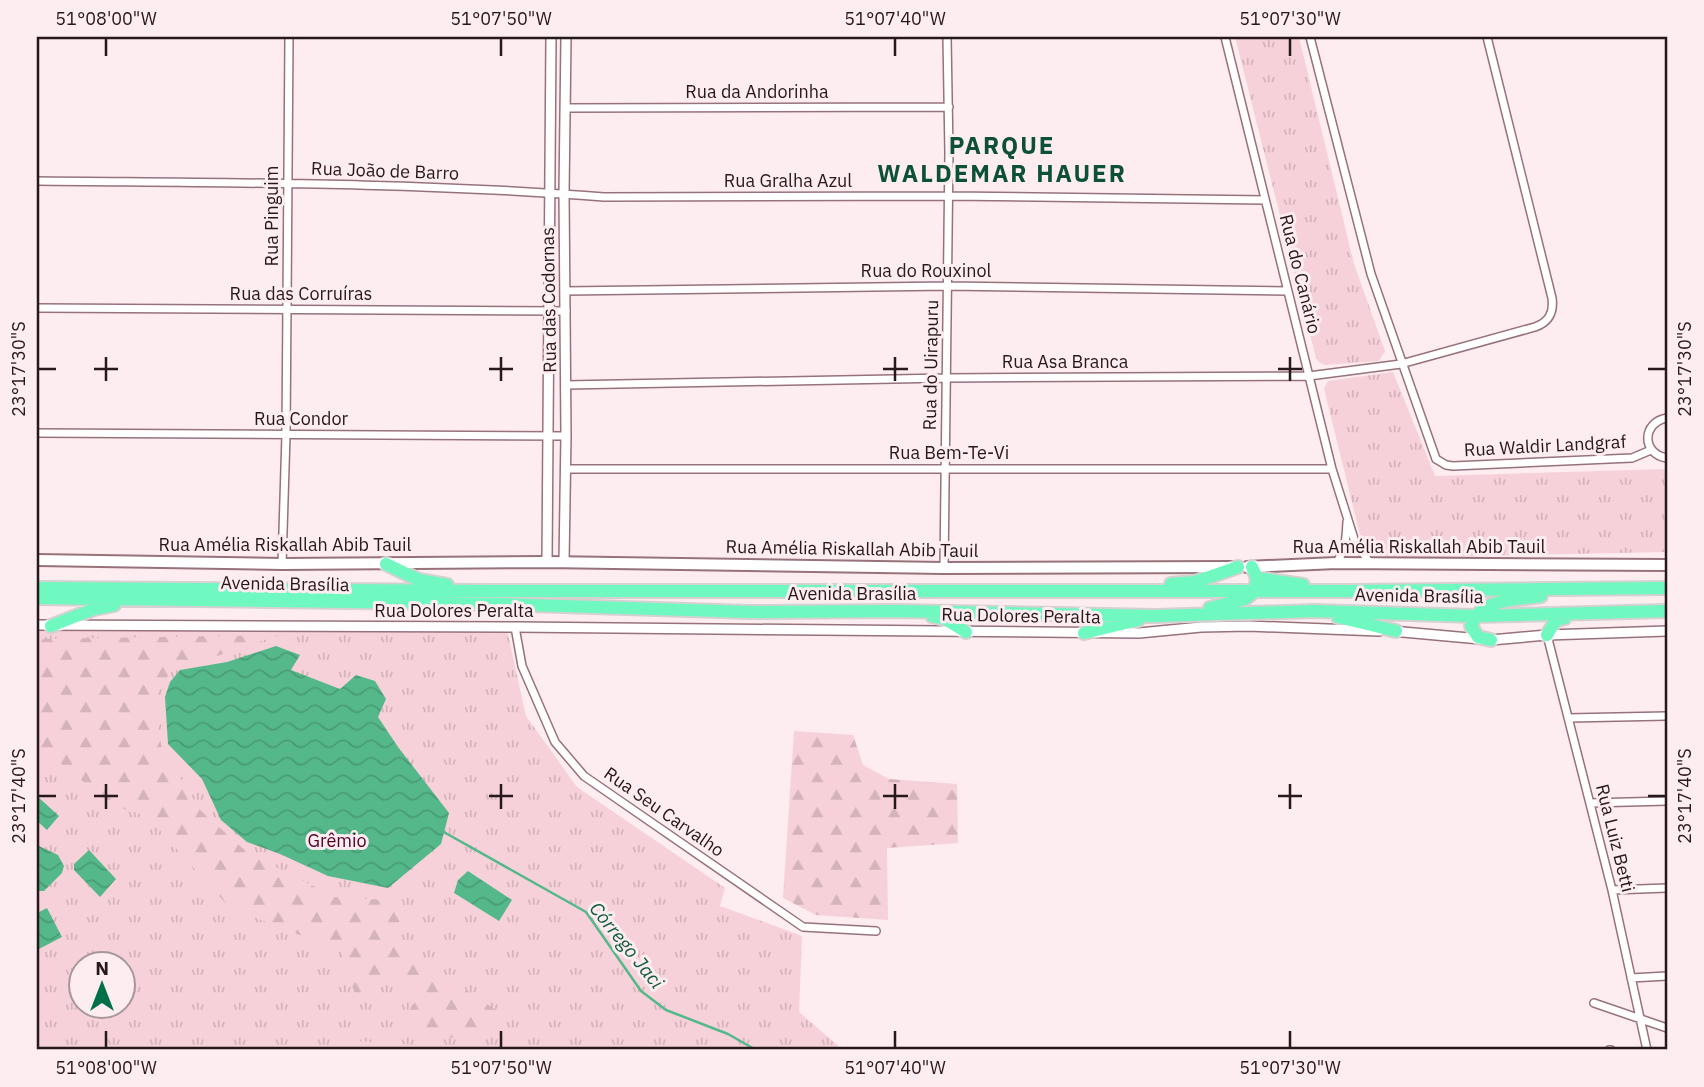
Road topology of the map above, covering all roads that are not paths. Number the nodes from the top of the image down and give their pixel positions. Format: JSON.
{"nodes":[{"id":1,"x":289,"y":37,"type":"edge"},
{"id":2,"x":551,"y":37,"type":"edge"},
{"id":3,"x":566,"y":37,"type":"edge"},
{"id":4,"x":947,"y":37,"type":"edge"},
{"id":5,"x":1225,"y":37,"type":"edge"},
{"id":6,"x":1310,"y":37,"type":"edge"},
{"id":7,"x":1487,"y":37,"type":"edge"},
{"id":8,"x":550,"y":79,"type":"junction"},
{"id":9,"x":566,"y":80,"type":"junction"},
{"id":10,"x":949,"y":107,"type":"junction"},
{"id":11,"x":565,"y":108,"type":"junction"},
{"id":12,"x":37,"y":180,"type":"edge"},
{"id":13,"x":288,"y":184,"type":"junction"},
{"id":14,"x":551,"y":191,"type":"junction"},
{"id":15,"x":564,"y":193,"type":"junction"},
{"id":16,"x":949,"y":196,"type":"junction"},
{"id":17,"x":1265,"y":200,"type":"junction"},
{"id":18,"x":549,"y":273,"type":"junction"},
{"id":19,"x":565,"y":273,"type":"junction"},
{"id":20,"x":948,"y":286,"type":"junction"},
{"id":21,"x":1288,"y":290,"type":"junction"},
{"id":22,"x":565,"y":291,"type":"junction"},
{"id":23,"x":37,"y":308,"type":"edge"},
{"id":24,"x":287,"y":309,"type":"junction"},
{"id":25,"x":550,"y":311,"type":"junction"},
{"id":26,"x":566,"y":311,"type":"junction"},
{"id":27,"x":1401,"y":364,"type":"junction"},
{"id":28,"x":1309,"y":376,"type":"junction"},
{"id":29,"x":946,"y":378,"type":"junction"},
{"id":30,"x":566,"y":385,"type":"junction"},
{"id":31,"x":1667,"y":418,"type":"edge"},
{"id":32,"x":37,"y":433,"type":"edge"},
{"id":33,"x":286,"y":435,"type":"junction"},
{"id":34,"x":548,"y":436,"type":"junction"},
{"id":35,"x":566,"y":436,"type":"junction"},
{"id":36,"x":1651,"y":450,"type":"junction"},
{"id":37,"x":1667,"y":458,"type":"edge"},
{"id":38,"x":566,"y":469,"type":"junction"},
{"id":39,"x":945,"y":469,"type":"junction"},
{"id":40,"x":1332,"y":469,"type":"junction"},
{"id":41,"x":1347,"y":518,"type":"junction"},
{"id":42,"x":37,"y":560,"type":"edge"},
{"id":43,"x":547,"y":562,"type":"junction"},
{"id":44,"x":564,"y":562,"type":"junction"},
{"id":45,"x":282,"y":564,"type":"junction"},
{"id":46,"x":386,"y":564,"type":"junction"},
{"id":47,"x":1336,"y":564,"type":"junction"},
{"id":48,"x":1371,"y":564,"type":"junction"},
{"id":49,"x":1667,"y":565,"type":"edge"},
{"id":50,"x":1238,"y":567,"type":"junction"},
{"id":51,"x":944,"y":568,"type":"junction"},
{"id":52,"x":1255,"y":578,"type":"junction"},
{"id":53,"x":37,"y":588,"type":"edge"},
{"id":54,"x":1667,"y":588,"type":"edge"},
{"id":55,"x":1586,"y":590,"type":"junction"},
{"id":56,"x":1100,"y":591,"type":"junction"},
{"id":57,"x":489,"y":592,"type":"junction"},
{"id":58,"x":37,"y":598,"type":"edge"},
{"id":59,"x":158,"y":600,"type":"junction"},
{"id":60,"x":897,"y":611,"type":"junction"},
{"id":61,"x":1314,"y":611,"type":"junction"},
{"id":62,"x":1667,"y":611,"type":"edge"},
{"id":63,"x":1620,"y":613,"type":"junction"},
{"id":64,"x":1186,"y":614,"type":"junction"},
{"id":65,"x":1156,"y":616,"type":"junction"},
{"id":66,"x":1474,"y":616,"type":"junction"},
{"id":67,"x":37,"y":625,"type":"edge"},
{"id":68,"x":51,"y":626,"type":"junction"},
{"id":69,"x":515,"y":627,"type":"junction"},
{"id":70,"x":1396,"y":631,"type":"junction"},
{"id":71,"x":1667,"y":631,"type":"edge"},
{"id":72,"x":966,"y":632,"type":"junction"},
{"id":73,"x":1084,"y":633,"type":"junction"},
{"id":74,"x":1547,"y":635,"type":"junction"},
{"id":75,"x":1491,"y":640,"type":"junction"},
{"id":76,"x":1667,"y":716,"type":"edge"},
{"id":77,"x":1568,"y":718,"type":"junction"},
{"id":78,"x":1667,"y":801,"type":"edge"},
{"id":79,"x":1590,"y":803,"type":"junction"},
{"id":80,"x":1667,"y":888,"type":"edge"},
{"id":81,"x":1612,"y":890,"type":"junction"},
{"id":82,"x":876,"y":931,"type":"dead end"},
{"id":83,"x":1667,"y":976,"type":"edge"},
{"id":84,"x":1631,"y":978,"type":"junction"},
{"id":85,"x":1594,"y":1003,"type":"dead end"},
{"id":86,"x":1639,"y":1018,"type":"junction"},
{"id":87,"x":1667,"y":1028,"type":"edge"},
{"id":88,"x":1647,"y":1050,"type":"edge"}],
"edges":[{"from":1,"to":13,"type":"street","name":"Rua Pinguim"},
{"from":2,"to":8,"type":"street","name":"Rua das Codornas"},
{"from":3,"to":9,"type":"street","name":"Rua das Codornas"},
{"from":4,"to":10,"type":"street","name":"Rua do Uirapuru"},
{"from":5,"to":17,"type":"street","name":"Rua do Canário"},
{"from":6,"to":27,"type":"street"},
{"from":7,"to":27,"type":"street","name":"Rua Asa Branca"},
{"from":8,"to":9,"type":"street"},
{"from":8,"to":14,"type":"street","name":"Rua das Codornas"},
{"from":9,"to":11,"type":"street","name":"Rua das Codornas"},
{"from":10,"to":11,"type":"street","name":"Rua da Andorinha"},
{"from":10,"to":16,"type":"street","name":"Rua do Uirapuru"},
{"from":11,"to":15,"type":"street","name":"Rua das Codornas"},
{"from":12,"to":13,"type":"street","name":"Rua João de Barro"},
{"from":13,"to":14,"type":"street","name":"Rua João de Barro"},
{"from":13,"to":24,"type":"street","name":"Rua Pinguim"},
{"from":14,"to":15,"type":"street","name":"Rua João de Barro"},
{"from":14,"to":18,"type":"street","name":"Rua das Codornas"},
{"from":15,"to":16,"type":"street","name":"Rua Gralha Azul"},
{"from":15,"to":19,"type":"street","name":"Rua das Codornas"},
{"from":16,"to":17,"type":"street","name":"Rua Gralha Azul"},
{"from":16,"to":20,"type":"street","name":"Rua do Uirapuru"},
{"from":17,"to":21,"type":"street","name":"Rua do Canário"},
{"from":18,"to":19,"type":"street"},
{"from":18,"to":25,"type":"street","name":"Rua das Codornas"},
{"from":19,"to":22,"type":"street","name":"Rua das Codornas"},
{"from":20,"to":21,"type":"street","name":"Rua do Rouxinol"},
{"from":20,"to":22,"type":"street","name":"Rua do Rouxinol"},
{"from":20,"to":29,"type":"street","name":"Rua do Uirapuru"},
{"from":21,"to":28,"type":"street","name":"Rua do Canário"},
{"from":22,"to":26,"type":"street","name":"Rua das Codornas"},
{"from":23,"to":24,"type":"street","name":"Rua das Corruíras"},
{"from":24,"to":25,"type":"street","name":"Rua das Corruíras"},
{"from":24,"to":33,"type":"street","name":"Rua Pinguim"},
{"from":25,"to":26,"type":"street","name":"Rua das Corruíras"},
{"from":25,"to":34,"type":"street","name":"Rua das Codornas"},
{"from":26,"to":30,"type":"street","name":"Rua das Codornas"},
{"from":27,"to":28,"type":"street","name":"Rua Asa Branca"},
{"from":27,"to":36,"type":"street","name":"Rua Waldir Landgraf"},
{"from":28,"to":29,"type":"street","name":"Rua Asa Branca"},
{"from":28,"to":40,"type":"street","name":"Rua do Canário"},
{"from":29,"to":30,"type":"street","name":"Rua Asa Branca"},
{"from":29,"to":39,"type":"street","name":"Rua do Uirapuru"},
{"from":30,"to":35,"type":"street","name":"Rua das Codornas"},
{"from":31,"to":36,"type":"street"},
{"from":32,"to":33,"type":"street","name":"Rua Condor"},
{"from":33,"to":34,"type":"street","name":"Rua Condor"},
{"from":33,"to":45,"type":"street","name":"Rua Pinguim"},
{"from":34,"to":35,"type":"street","name":"Rua Condor"},
{"from":34,"to":43,"type":"street","name":"Rua das Codornas"},
{"from":35,"to":38,"type":"street","name":"Rua das Codornas"},
{"from":36,"to":37,"type":"street"},
{"from":38,"to":39,"type":"street","name":"Rua Bem-Te-Vi"},
{"from":38,"to":44,"type":"street","name":"Rua das Codornas"},
{"from":39,"to":40,"type":"street","name":"Rua Bem-Te-Vi"},
{"from":39,"to":51,"type":"street","name":"Rua do Uirapuru"},
{"from":40,"to":41,"type":"street","name":"Rua do Canário"},
{"from":41,"to":47,"type":"street"},
{"from":41,"to":48,"type":"street","name":"Rua do Canário"},
{"from":42,"to":45,"type":"main road","name":"Rua Amélia Riskallah Abib Tauil"},
{"from":43,"to":44,"type":"main road","name":"Rua Amélia Riskallah Abib Tauil"},
{"from":43,"to":46,"type":"main road","name":"Rua Amélia Riskallah Abib Tauil"},
{"from":44,"to":51,"type":"main road","name":"Rua Amélia Riskallah Abib Tauil"},
{"from":45,"to":46,"type":"main road","name":"Rua Amélia Riskallah Abib Tauil"},
{"from":46,"to":57,"type":"highway"},
{"from":47,"to":48,"type":"main road","name":"Rua Amélia Riskallah Abib Tauil"},
{"from":47,"to":52,"type":"main road","name":"Rua Amélia Riskallah Abib Tauil"},
{"from":48,"to":49,"type":"main road","name":"Rua Amélia Riskallah Abib Tauil"},
{"from":50,"to":51,"type":"main road","name":"Rua Amélia Riskallah Abib Tauil"},
{"from":50,"to":52,"type":"main road","name":"Rua Amélia Riskallah Abib Tauil"},
{"from":50,"to":56,"type":"highway"},
{"from":52,"to":55,"type":"highway","name":"Avenida Brasília"},
{"from":52,"to":56,"type":"highway","name":"Avenida Brasília"},
{"from":52,"to":64,"type":"highway"},
{"from":53,"to":57,"type":"highway","name":"Avenida Brasília"},
{"from":54,"to":55,"type":"highway","name":"Avenida Brasília"},
{"from":55,"to":66,"type":"highway"},
{"from":56,"to":57,"type":"highway","name":"Avenida Brasília"},
{"from":58,"to":59,"type":"highway","name":"Avenida Brasília"},
{"from":59,"to":60,"type":"highway","name":"Avenida Brasília"},
{"from":59,"to":68,"type":"highway"},
{"from":60,"to":65,"type":"highway","name":"Avenida Brasília"},
{"from":60,"to":72,"type":"highway"},
{"from":61,"to":64,"type":"highway","name":"Avenida Brasília"},
{"from":61,"to":66,"type":"highway","name":"Avenida Brasília"},
{"from":61,"to":70,"type":"highway"},
{"from":62,"to":63,"type":"highway","name":"Avenida Brasília"},
{"from":63,"to":66,"type":"highway","name":"Avenida Brasília"},
{"from":63,"to":74,"type":"highway"},
{"from":64,"to":65,"type":"highway","name":"Avenida Brasília"},
{"from":65,"to":73,"type":"highway"},
{"from":66,"to":75,"type":"highway"},
{"from":67,"to":68,"type":"street","name":"Rua Dolores Peralta"},
{"from":68,"to":69,"type":"street","name":"Rua Dolores Peralta"},
{"from":69,"to":72,"type":"street","name":"Rua Dolores Peralta"},
{"from":69,"to":82,"type":"street","name":"Rua Seu Carvalho"},
{"from":70,"to":73,"type":"street","name":"Rua Dolores Peralta"},
{"from":70,"to":75,"type":"street","name":"Rua Dolores Peralta"},
{"from":71,"to":74,"type":"street","name":"Rua Dolores Peralta"},
{"from":72,"to":73,"type":"street","name":"Rua Dolores Peralta"},
{"from":74,"to":75,"type":"street","name":"Rua Dolores Peralta"},
{"from":74,"to":77,"type":"street","name":"Rua Luiz Betti"},
{"from":76,"to":77,"type":"street"},
{"from":77,"to":79,"type":"street","name":"Rua Luiz Betti"},
{"from":78,"to":79,"type":"street"},
{"from":79,"to":81,"type":"street","name":"Rua Luiz Betti"},
{"from":80,"to":81,"type":"street"},
{"from":81,"to":84,"type":"street","name":"Rua Luiz Betti"},
{"from":83,"to":84,"type":"street"},
{"from":84,"to":86,"type":"street","name":"Rua Luiz Betti"},
{"from":85,"to":86,"type":"street"},
{"from":86,"to":87,"type":"street"},
{"from":86,"to":88,"type":"street","name":"Rua Luiz Betti"}]}
